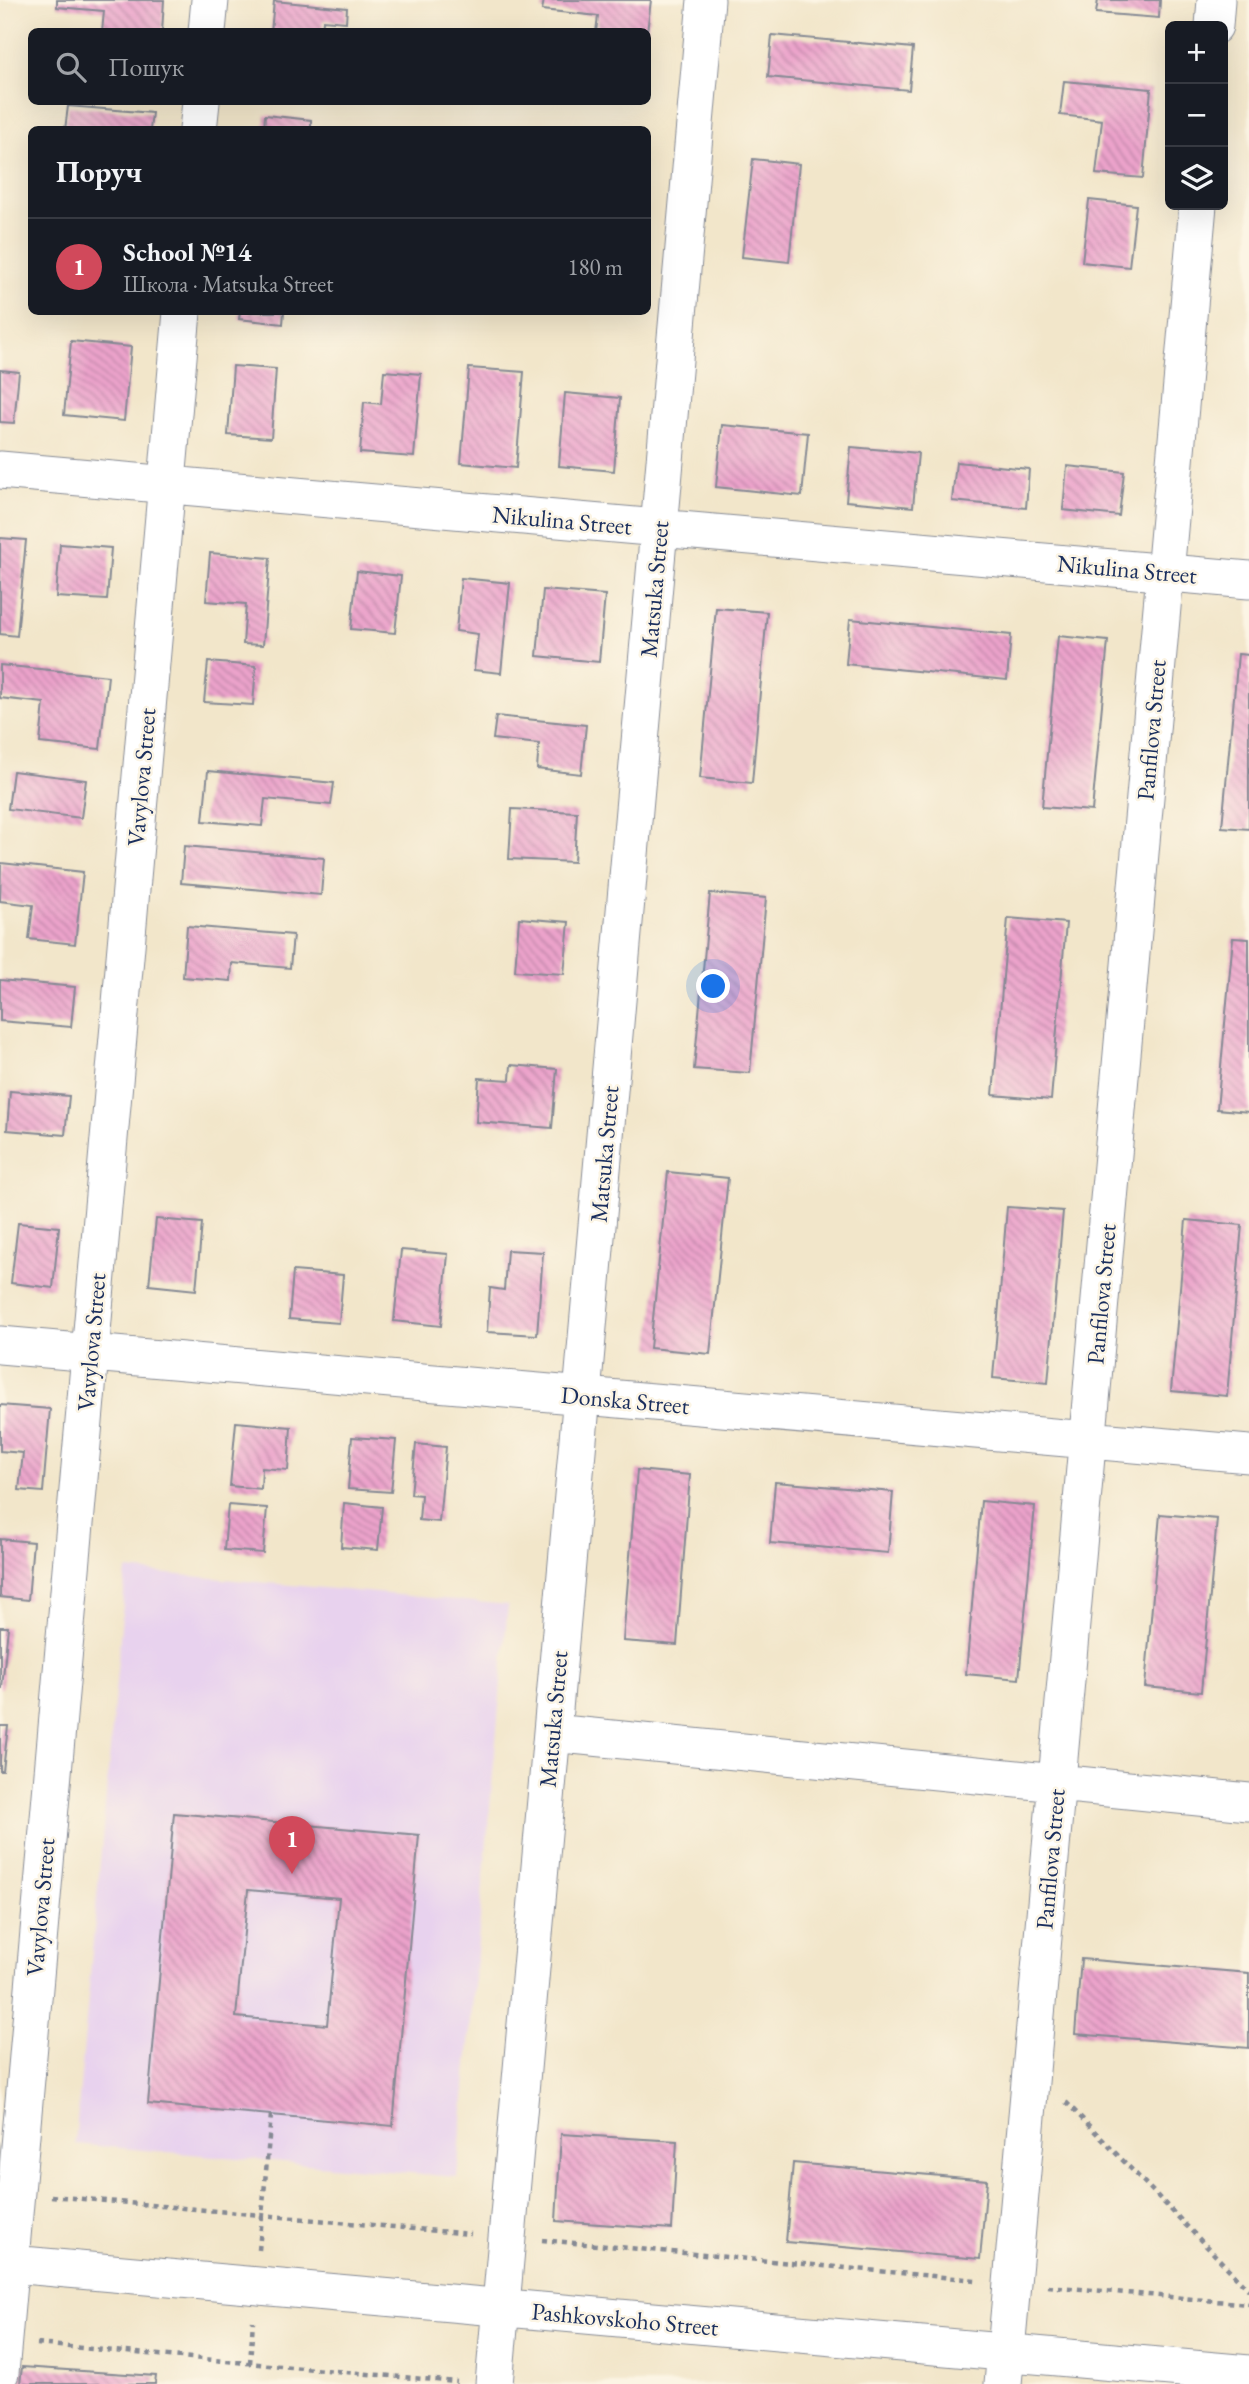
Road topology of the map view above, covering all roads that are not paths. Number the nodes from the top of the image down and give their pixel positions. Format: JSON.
{"nodes":[{"id":1,"x":210,"y":0,"type":"edge"},
{"id":2,"x":706,"y":0,"type":"edge"},
{"id":3,"x":1216,"y":0,"type":"edge"},
{"id":4,"x":1214,"y":21,"type":"edge"},
{"id":5,"x":207,"y":28,"type":"edge"},
{"id":6,"x":201,"y":105,"type":"edge"},
{"id":7,"x":198,"y":126,"type":"edge"},
{"id":8,"x":1198,"y":210,"type":"edge"},
{"id":9,"x":182,"y":315,"type":"edge"},
{"id":10,"x":0,"y":470,"type":"edge"},
{"id":11,"x":167,"y":485,"type":"junction"},
{"id":12,"x":659,"y":528,"type":"junction"},
{"id":13,"x":1165,"y":573,"type":"junction"},
{"id":14,"x":1249,"y":580,"type":"edge"},
{"id":15,"x":0,"y":1345,"type":"edge"},
{"id":16,"x":90,"y":1353,"type":"junction"},
{"id":17,"x":582,"y":1396,"type":"junction"},
{"id":18,"x":1088,"y":1440,"type":"junction"},
{"id":19,"x":1249,"y":1454,"type":"edge"},
{"id":20,"x":552,"y":1733,"type":"junction"},
{"id":21,"x":1057,"y":1783,"type":"junction"},
{"id":22,"x":1249,"y":1802,"type":"edge"},
{"id":23,"x":4,"y":2264,"type":"edge"},
{"id":24,"x":501,"y":2308,"type":"junction"},
{"id":25,"x":1,"y":2357,"type":"edge"},
{"id":26,"x":1004,"y":2368,"type":"edge"},
{"id":27,"x":1249,"y":2374,"type":"edge"},
{"id":28,"x":482,"y":2383,"type":"edge"}],
"edges":[{"from":1,"to":5,"type":"street"},
{"from":2,"to":12,"type":"street","name":"Matsuka Street"},
{"from":3,"to":4,"type":"street"},
{"from":6,"to":7,"type":"street"},
{"from":8,"to":13,"type":"street","name":"Panfilova Street"},
{"from":9,"to":11,"type":"street","name":"Vavylova Street"},
{"from":10,"to":11,"type":"street","name":"Nikulina Street"},
{"from":11,"to":12,"type":"street","name":"Nikulina Street"},
{"from":11,"to":16,"type":"street","name":"Vavylova Street"},
{"from":12,"to":13,"type":"street","name":"Nikulina Street"},
{"from":12,"to":17,"type":"street","name":"Matsuka Street"},
{"from":13,"to":14,"type":"street","name":"Nikulina Street"},
{"from":13,"to":18,"type":"street","name":"Panfilova Street"},
{"from":15,"to":16,"type":"street","name":"Donska Street"},
{"from":16,"to":17,"type":"street","name":"Donska Street"},
{"from":16,"to":23,"type":"street","name":"Vavylova Street"},
{"from":17,"to":18,"type":"street","name":"Donska Street"},
{"from":17,"to":20,"type":"street","name":"Matsuka Street"},
{"from":18,"to":19,"type":"street","name":"Donska Street"},
{"from":18,"to":21,"type":"street","name":"Panfilova Street"},
{"from":20,"to":21,"type":"street"},
{"from":20,"to":24,"type":"street","name":"Matsuka Street"},
{"from":21,"to":22,"type":"street"},
{"from":21,"to":26,"type":"street","name":"Panfilova Street"},
{"from":23,"to":24,"type":"street","name":"Pashkovskoho Street"},
{"from":23,"to":25,"type":"street","name":"Vavylova Street"},
{"from":24,"to":26,"type":"street","name":"Pashkovskoho Street"},
{"from":24,"to":28,"type":"street","name":"Matsuka Street"},
{"from":26,"to":27,"type":"street","name":"Pashkovskoho Street"}]}
